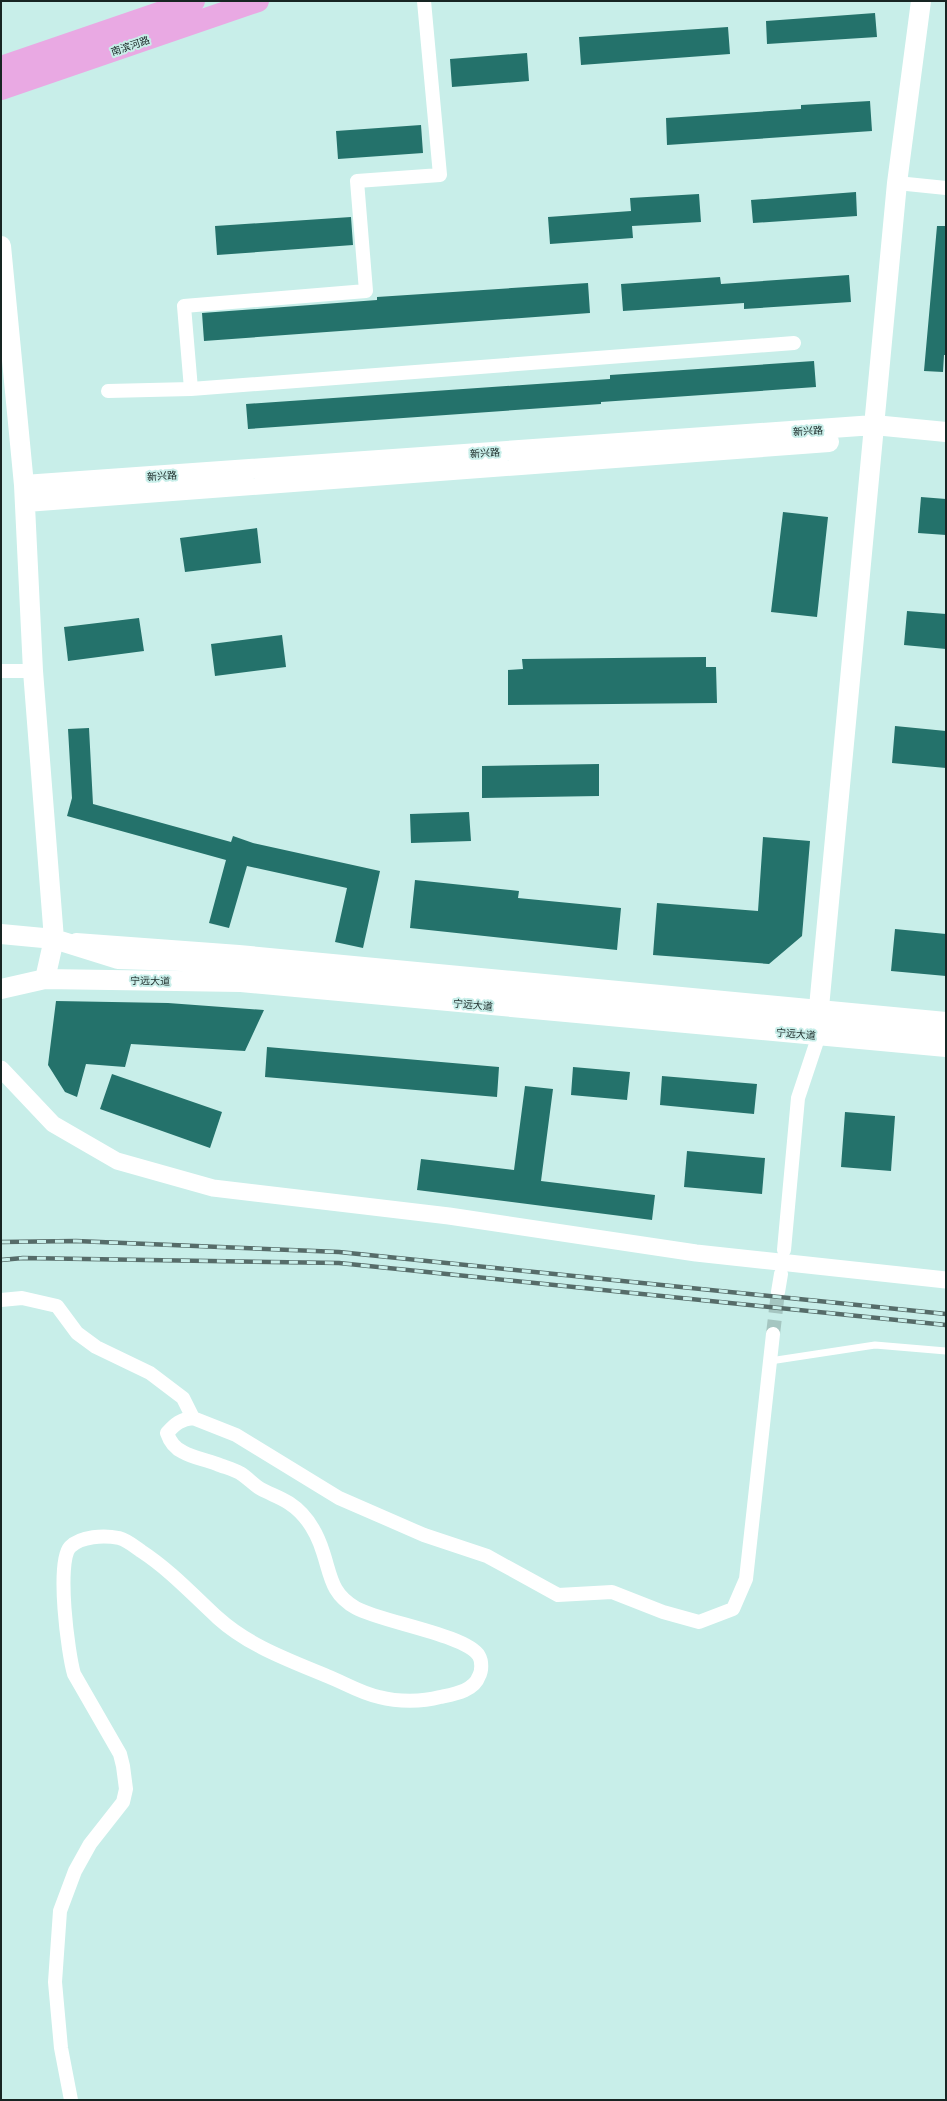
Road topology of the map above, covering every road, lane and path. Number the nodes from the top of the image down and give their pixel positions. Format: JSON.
{"nodes":[{"id":1,"x":194,"y":1,"type":"edge"},
{"id":2,"x":258,"y":1,"type":"edge"},
{"id":3,"x":424,"y":1,"type":"edge"},
{"id":4,"x":922,"y":1,"type":"edge"},
{"id":5,"x":1,"y":67,"type":"edge"},
{"id":6,"x":1,"y":89,"type":"edge"},
{"id":7,"x":897,"y":183,"type":"junction"},
{"id":8,"x":946,"y":188,"type":"edge"},
{"id":9,"x":1,"y":246,"type":"edge"},
{"id":10,"x":794,"y":343,"type":"dead end"},
{"id":11,"x":191,"y":389,"type":"junction"},
{"id":12,"x":108,"y":391,"type":"dead end"},
{"id":13,"x":873,"y":432,"type":"junction"},
{"id":14,"x":946,"y":432,"type":"edge"},
{"id":15,"x":946,"y":446,"type":"edge"},
{"id":16,"x":25,"y":493,"type":"junction"},
{"id":17,"x":1,"y":671,"type":"edge"},
{"id":18,"x":33,"y":671,"type":"junction"},
{"id":19,"x":1,"y":934,"type":"edge"},
{"id":20,"x":54,"y":939,"type":"junction"},
{"id":21,"x":45,"y":979,"type":"junction"},
{"id":22,"x":1,"y":989,"type":"edge"},
{"id":23,"x":946,"y":1019,"type":"edge"},
{"id":24,"x":819,"y":1020,"type":"junction"},
{"id":25,"x":946,"y":1030,"type":"edge"},
{"id":26,"x":946,"y":1047,"type":"edge"},
{"id":27,"x":1,"y":1069,"type":"edge"},
{"id":28,"x":784,"y":1250,"type":"dead end"},
{"id":29,"x":781,"y":1274,"type":"dead end"},
{"id":30,"x":946,"y":1280,"type":"edge"},
{"id":31,"x":778,"y":1292,"type":"tunnel mouth"},
{"id":32,"x":1,"y":1300,"type":"edge"},
{"id":33,"x":773,"y":1334,"type":"tunnel mouth"},
{"id":34,"x":946,"y":1350,"type":"edge"},
{"id":35,"x":770,"y":1361,"type":"junction"},
{"id":36,"x":193,"y":1418,"type":"junction"},
{"id":37,"x":71,"y":2100,"type":"edge"}],
"edges":[{"from":1,"to":5,"type":"main road","name":"南滨河路"},
{"from":2,"to":6,"type":"main road","name":"南滨河路"},
{"from":3,"to":11,"type":"street"},
{"from":4,"to":7,"type":"main road"},
{"from":7,"to":8,"type":"street"},
{"from":7,"to":13,"type":"main road"},
{"from":9,"to":16,"type":"main road"},
{"from":10,"to":11,"type":"street"},
{"from":11,"to":12,"type":"street"},
{"from":13,"to":14,"type":"main road","name":"新兴路"},
{"from":13,"to":15,"type":"main road","name":"新兴路"},
{"from":13,"to":16,"type":"main road","name":"新兴路"},
{"from":13,"to":24,"type":"main road"},
{"from":16,"to":18,"type":"main road"},
{"from":17,"to":18,"type":"street"},
{"from":18,"to":20,"type":"main road"},
{"from":19,"to":20,"type":"main road","name":"宁远大道"},
{"from":20,"to":21,"type":"main road"},
{"from":20,"to":24,"type":"main road","name":"宁远大道"},
{"from":21,"to":22,"type":"main road","name":"宁远大道"},
{"from":21,"to":24,"type":"main road","name":"宁远大道"},
{"from":23,"to":24,"type":"street","name":"宁远大道"},
{"from":24,"to":25,"type":"main road","name":"宁远大道"},
{"from":24,"to":26,"type":"main road","name":"宁远大道"},
{"from":24,"to":28,"type":"street"},
{"from":27,"to":30,"type":"street"},
{"from":29,"to":31,"type":"street"},
{"from":32,"to":36,"type":"street"},
{"from":33,"to":35,"type":"street"},
{"from":34,"to":35,"type":"lane"},
{"from":35,"to":36,"type":"street"},
{"from":36,"to":37,"type":"street"}]}
